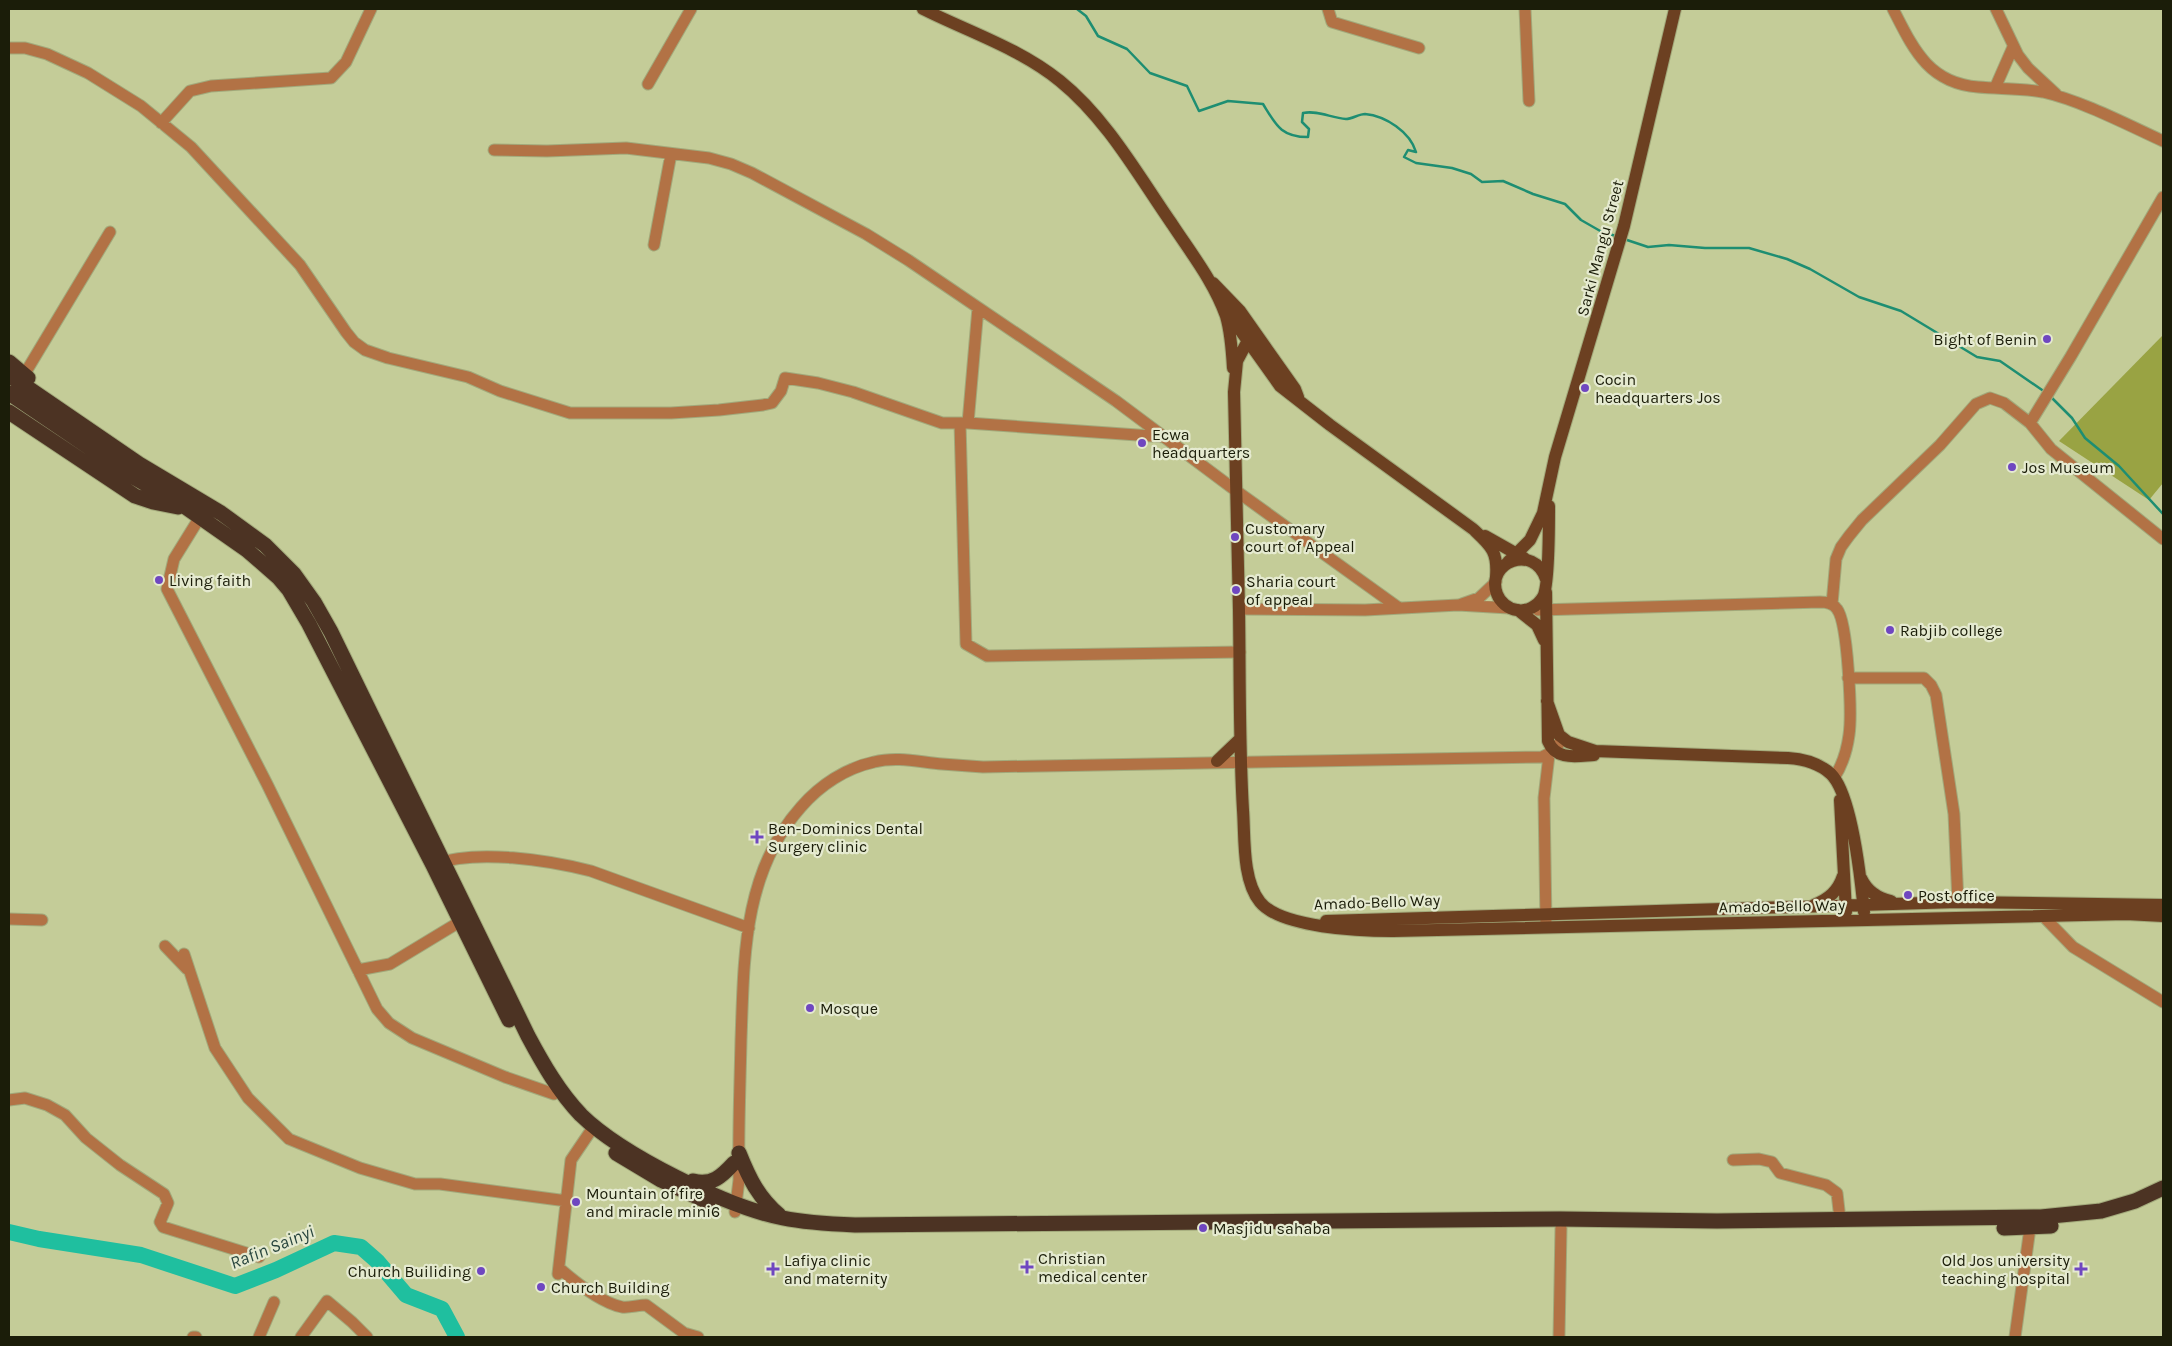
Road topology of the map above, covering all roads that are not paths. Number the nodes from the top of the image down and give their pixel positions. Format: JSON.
{"nodes":[{"id":1,"x":371,"y":9,"type":"edge"},
{"id":2,"x":691,"y":9,"type":"edge"},
{"id":3,"x":923,"y":9,"type":"edge"},
{"id":4,"x":1328,"y":9,"type":"edge"},
{"id":5,"x":1525,"y":9,"type":"edge"},
{"id":6,"x":1675,"y":9,"type":"edge"},
{"id":7,"x":1893,"y":9,"type":"edge"},
{"id":8,"x":1996,"y":9,"type":"edge"},
{"id":9,"x":2013,"y":47,"type":"junction"},
{"id":10,"x":9,"y":48,"type":"edge"},
{"id":11,"x":1419,"y":48,"type":"dead end"},
{"id":12,"x":648,"y":84,"type":"dead end"},
{"id":13,"x":1995,"y":88,"type":"junction"},
{"id":14,"x":2061,"y":99,"type":"junction"},
{"id":15,"x":1528,"y":101,"type":"dead end"},
{"id":16,"x":161,"y":123,"type":"junction"},
{"id":17,"x":2163,"y":141,"type":"edge"},
{"id":18,"x":494,"y":150,"type":"dead end"},
{"id":19,"x":671,"y":154,"type":"junction"},
{"id":20,"x":2163,"y":197,"type":"edge"},
{"id":21,"x":110,"y":232,"type":"dead end"},
{"id":22,"x":654,"y":245,"type":"dead end"},
{"id":23,"x":1206,"y":276,"type":"junction"},
{"id":24,"x":1216,"y":294,"type":"junction"},
{"id":25,"x":978,"y":308,"type":"junction"},
{"id":26,"x":1251,"y":337,"type":"junction"},
{"id":27,"x":9,"y":362,"type":"edge"},
{"id":28,"x":16,"y":375,"type":"edge"},
{"id":29,"x":1234,"y":392,"type":"junction"},
{"id":30,"x":9,"y":393,"type":"edge"},
{"id":31,"x":9,"y":412,"type":"edge"},
{"id":32,"x":964,"y":423,"type":"junction"},
{"id":33,"x":2030,"y":423,"type":"junction"},
{"id":34,"x":1166,"y":437,"type":"junction"},
{"id":35,"x":135,"y":469,"type":"junction"},
{"id":36,"x":168,"y":480,"type":"junction"},
{"id":37,"x":1235,"y":490,"type":"junction"},
{"id":38,"x":1548,"y":494,"type":"junction"},
{"id":39,"x":193,"y":512,"type":"junction"},
{"id":40,"x":1473,"y":529,"type":"junction"},
{"id":41,"x":2163,"y":539,"type":"edge"},
{"id":42,"x":1518,"y":559,"type":"junction"},
{"id":43,"x":1496,"y":579,"type":"junction"},
{"id":44,"x":1546,"y":585,"type":"junction"},
{"id":45,"x":1832,"y":604,"type":"junction"},
{"id":46,"x":1458,"y":605,"type":"junction"},
{"id":47,"x":1399,"y":608,"type":"junction"},
{"id":48,"x":1239,"y":609,"type":"junction"},
{"id":49,"x":1518,"y":609,"type":"junction"},
{"id":50,"x":1546,"y":609,"type":"junction"},
{"id":51,"x":1546,"y":645,"type":"junction"},
{"id":52,"x":1240,"y":652,"type":"junction"},
{"id":53,"x":1848,"y":678,"type":"junction"},
{"id":54,"x":1547,"y":701,"type":"junction"},
{"id":55,"x":1240,"y":739,"type":"junction"},
{"id":56,"x":1562,"y":739,"type":"junction"},
{"id":57,"x":1551,"y":753,"type":"junction"},
{"id":58,"x":1614,"y":753,"type":"junction"},
{"id":59,"x":1217,"y":761,"type":"junction"},
{"id":60,"x":1240,"y":761,"type":"junction"},
{"id":61,"x":1837,"y":782,"type":"junction"},
{"id":62,"x":438,"y":863,"type":"junction"},
{"id":63,"x":1859,"y":873,"type":"junction"},
{"id":64,"x":1844,"y":874,"type":"junction"},
{"id":65,"x":1958,"y":902,"type":"junction"},
{"id":66,"x":1907,"y":903,"type":"junction"},
{"id":67,"x":1846,"y":905,"type":"junction"},
{"id":68,"x":1863,"y":905,"type":"junction"},
{"id":69,"x":2163,"y":905,"type":"edge"},
{"id":70,"x":1810,"y":906,"type":"junction"},
{"id":71,"x":1547,"y":913,"type":"junction"},
{"id":72,"x":2043,"y":916,"type":"junction"},
{"id":73,"x":2163,"y":916,"type":"edge"},
{"id":74,"x":9,"y":919,"type":"edge"},
{"id":75,"x":42,"y":920,"type":"dead end"},
{"id":76,"x":1864,"y":920,"type":"junction"},
{"id":77,"x":461,"y":921,"type":"junction"},
{"id":78,"x":1845,"y":921,"type":"junction"},
{"id":79,"x":1303,"y":922,"type":"junction"},
{"id":80,"x":1546,"y":927,"type":"junction"},
{"id":81,"x":749,"y":928,"type":"junction"},
{"id":82,"x":164,"y":946,"type":"dead end"},
{"id":83,"x":184,"y":954,"type":"dead end"},
{"id":84,"x":358,"y":970,"type":"junction"},
{"id":85,"x":190,"y":972,"type":"junction"},
{"id":86,"x":2163,"y":1002,"type":"edge"},
{"id":87,"x":554,"y":1094,"type":"junction"},
{"id":88,"x":9,"y":1100,"type":"edge"},
{"id":89,"x":593,"y":1130,"type":"junction"},
{"id":90,"x":736,"y":1158,"type":"junction"},
{"id":91,"x":1733,"y":1160,"type":"dead end"},
{"id":92,"x":678,"y":1177,"type":"junction"},
{"id":93,"x":2163,"y":1188,"type":"edge"},
{"id":94,"x":2163,"y":1197,"type":"edge"},
{"id":95,"x":567,"y":1201,"type":"junction"},
{"id":96,"x":732,"y":1206,"type":"junction"},
{"id":97,"x":782,"y":1218,"type":"junction"},
{"id":98,"x":1840,"y":1219,"type":"junction"},
{"id":99,"x":1561,"y":1228,"type":"junction"},
{"id":100,"x":2030,"y":1228,"type":"junction"},
{"id":101,"x":259,"y":1257,"type":"dead end"},
{"id":102,"x":274,"y":1302,"type":"dead end"},
{"id":103,"x":259,"y":1337,"type":"edge"},
{"id":104,"x":301,"y":1337,"type":"edge"},
{"id":105,"x":367,"y":1337,"type":"edge"},
{"id":106,"x":698,"y":1337,"type":"edge"},
{"id":107,"x":1559,"y":1337,"type":"edge"},
{"id":108,"x":2015,"y":1337,"type":"edge"}],
"edges":[{"from":1,"to":16,"type":"street"},
{"from":2,"to":12,"type":"street"},
{"from":3,"to":23,"type":"main road"},
{"from":4,"to":11,"type":"street"},
{"from":5,"to":15,"type":"street"},
{"from":6,"to":38,"type":"main road","name":"Sarki Mangu Street"},
{"from":7,"to":13,"type":"street"},
{"from":8,"to":9,"type":"street"},
{"from":9,"to":13,"type":"street"},
{"from":9,"to":14,"type":"street"},
{"from":10,"to":16,"type":"street"},
{"from":13,"to":14,"type":"street"},
{"from":14,"to":17,"type":"street"},
{"from":16,"to":32,"type":"street"},
{"from":18,"to":19,"type":"street"},
{"from":19,"to":22,"type":"street"},
{"from":19,"to":25,"type":"street"},
{"from":20,"to":33,"type":"street"},
{"from":21,"to":28,"type":"street"},
{"from":23,"to":24,"type":"main road"},
{"from":23,"to":26,"type":"main road"},
{"from":24,"to":26,"type":"main road"},
{"from":24,"to":29,"type":"main road"},
{"from":25,"to":32,"type":"street"},
{"from":25,"to":34,"type":"street"},
{"from":26,"to":29,"type":"main road"},
{"from":26,"to":40,"type":"main road"},
{"from":27,"to":28,"type":"highway"},
{"from":28,"to":35,"type":"highway"},
{"from":28,"to":36,"type":"highway"},
{"from":29,"to":37,"type":"main road"},
{"from":30,"to":35,"type":"highway"},
{"from":31,"to":39,"type":"highway"},
{"from":32,"to":34,"type":"street"},
{"from":32,"to":52,"type":"street"},
{"from":33,"to":41,"type":"street"},
{"from":33,"to":45,"type":"street"},
{"from":34,"to":37,"type":"street"},
{"from":35,"to":36,"type":"highway"},
{"from":35,"to":39,"type":"highway"},
{"from":36,"to":62,"type":"highway"},
{"from":37,"to":47,"type":"street"},
{"from":37,"to":48,"type":"main road"},
{"from":38,"to":42,"type":"main road"},
{"from":38,"to":44,"type":"main road"},
{"from":39,"to":62,"type":"highway"},
{"from":39,"to":84,"type":"street"},
{"from":40,"to":42,"type":"main road"},
{"from":40,"to":43,"type":"main road"},
{"from":42,"to":43,"type":"main road"},
{"from":42,"to":44,"type":"main road"},
{"from":43,"to":46,"type":"street"},
{"from":43,"to":49,"type":"main road"},
{"from":44,"to":49,"type":"main road"},
{"from":44,"to":50,"type":"main road"},
{"from":45,"to":50,"type":"street"},
{"from":45,"to":53,"type":"street"},
{"from":46,"to":47,"type":"street"},
{"from":46,"to":49,"type":"street"},
{"from":47,"to":48,"type":"street"},
{"from":48,"to":52,"type":"main road"},
{"from":49,"to":50,"type":"street"},
{"from":49,"to":51,"type":"main road"},
{"from":50,"to":51,"type":"main road"},
{"from":51,"to":54,"type":"main road"},
{"from":52,"to":55,"type":"main road"},
{"from":53,"to":61,"type":"street"},
{"from":53,"to":65,"type":"street"},
{"from":54,"to":56,"type":"main road"},
{"from":54,"to":57,"type":"main road"},
{"from":55,"to":59,"type":"main road"},
{"from":55,"to":60,"type":"main road"},
{"from":56,"to":57,"type":"street"},
{"from":56,"to":58,"type":"main road"},
{"from":57,"to":58,"type":"main road"},
{"from":57,"to":60,"type":"street"},
{"from":57,"to":71,"type":"street"},
{"from":58,"to":61,"type":"main road"},
{"from":59,"to":60,"type":"street"},
{"from":59,"to":81,"type":"street"},
{"from":60,"to":79,"type":"main road"},
{"from":61,"to":63,"type":"main road"},
{"from":61,"to":64,"type":"main road"},
{"from":62,"to":77,"type":"highway"},
{"from":62,"to":81,"type":"street"},
{"from":62,"to":89,"type":"highway"},
{"from":63,"to":66,"type":"main road"},
{"from":63,"to":68,"type":"main road"},
{"from":64,"to":67,"type":"main road"},
{"from":64,"to":70,"type":"main road"},
{"from":65,"to":66,"type":"main road","name":"Amado-Bello Way"},
{"from":65,"to":69,"type":"main road","name":"Amado-Bello Way"},
{"from":66,"to":68,"type":"main road","name":"Amado-Bello Way"},
{"from":67,"to":68,"type":"main road","name":"Amado-Bello Way"},
{"from":67,"to":70,"type":"main road","name":"Amado-Bello Way"},
{"from":67,"to":78,"type":"main road"},
{"from":68,"to":76,"type":"main road"},
{"from":70,"to":71,"type":"main road","name":"Amado-Bello Way"},
{"from":71,"to":79,"type":"main road","name":"Amado-Bello Way"},
{"from":71,"to":80,"type":"street"},
{"from":72,"to":73,"type":"main road","name":"Amado-Bello Way"},
{"from":72,"to":76,"type":"main road","name":"Amado-Bello Way"},
{"from":72,"to":86,"type":"street"},
{"from":74,"to":75,"type":"street"},
{"from":76,"to":78,"type":"main road","name":"Amado-Bello Way"},
{"from":77,"to":84,"type":"street"},
{"from":77,"to":87,"type":"highway"},
{"from":78,"to":80,"type":"main road","name":"Amado-Bello Way"},
{"from":79,"to":80,"type":"main road","name":"Amado-Bello Way"},
{"from":81,"to":90,"type":"street"},
{"from":82,"to":85,"type":"street"},
{"from":83,"to":85,"type":"street"},
{"from":84,"to":87,"type":"street"},
{"from":85,"to":95,"type":"street"},
{"from":87,"to":89,"type":"highway"},
{"from":88,"to":101,"type":"street"},
{"from":89,"to":92,"type":"highway"},
{"from":89,"to":95,"type":"street"},
{"from":89,"to":96,"type":"highway"},
{"from":90,"to":92,"type":"highway"},
{"from":90,"to":96,"type":"street"},
{"from":90,"to":97,"type":"highway"},
{"from":91,"to":98,"type":"street"},
{"from":92,"to":96,"type":"highway"},
{"from":93,"to":98,"type":"highway"},
{"from":94,"to":100,"type":"highway"},
{"from":95,"to":106,"type":"street"},
{"from":96,"to":97,"type":"highway"},
{"from":96,"to":99,"type":"highway"},
{"from":97,"to":98,"type":"highway"},
{"from":99,"to":100,"type":"highway"},
{"from":99,"to":107,"type":"street"},
{"from":100,"to":108,"type":"street"},
{"from":102,"to":103,"type":"street"},
{"from":104,"to":105,"type":"street"}]}
